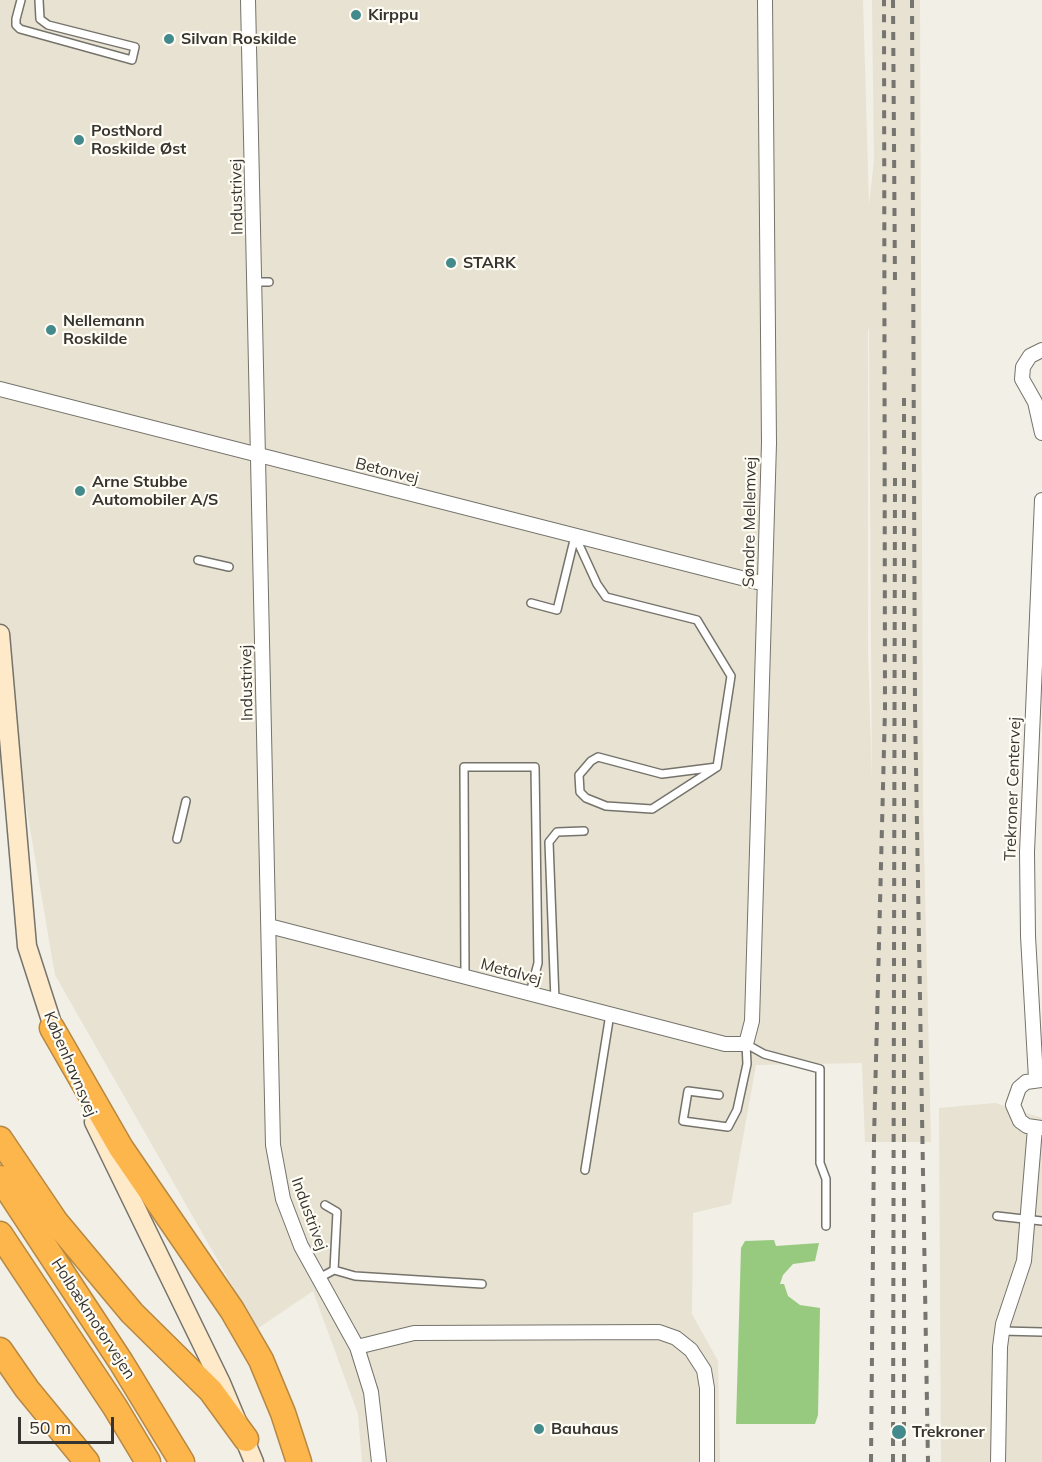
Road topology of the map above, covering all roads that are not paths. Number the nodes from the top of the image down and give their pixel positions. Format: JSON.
{"nodes":[{"id":1,"x":21,"y":0,"type":"edge"},
{"id":2,"x":39,"y":0,"type":"edge"},
{"id":3,"x":248,"y":0,"type":"edge"},
{"id":4,"x":765,"y":0,"type":"edge"},
{"id":5,"x":1042,"y":350,"type":"edge"},
{"id":6,"x":0,"y":389,"type":"edge"},
{"id":7,"x":1042,"y":433,"type":"edge"},
{"id":8,"x":259,"y":455,"type":"junction"},
{"id":9,"x":1042,"y":500,"type":"edge"},
{"id":10,"x":575,"y":536,"type":"junction"},
{"id":11,"x":198,"y":560,"type":"dead end"},
{"id":12,"x":229,"y":567,"type":"dead end"},
{"id":13,"x":765,"y":584,"type":"junction"},
{"id":14,"x":531,"y":603,"type":"dead end"},
{"id":15,"x":0,"y":634,"type":"edge"},
{"id":16,"x":1036,"y":739,"type":"edge"},
{"id":17,"x":717,"y":767,"type":"junction"},
{"id":18,"x":186,"y":801,"type":"dead end"},
{"id":19,"x":584,"y":831,"type":"dead end"},
{"id":20,"x":177,"y":839,"type":"dead end"},
{"id":21,"x":269,"y":926,"type":"junction"},
{"id":22,"x":465,"y":977,"type":"junction"},
{"id":23,"x":530,"y":993,"type":"junction"},
{"id":24,"x":555,"y":1000,"type":"junction"},
{"id":25,"x":610,"y":1014,"type":"junction"},
{"id":26,"x":52,"y":1028,"type":"junction"},
{"id":27,"x":746,"y":1044,"type":"junction"},
{"id":28,"x":1039,"y":1079,"type":"edge"},
{"id":29,"x":719,"y":1095,"type":"dead end"},
{"id":30,"x":1038,"y":1128,"type":"edge"},
{"id":31,"x":0,"y":1139,"type":"edge"},
{"id":32,"x":585,"y":1170,"type":"dead end"},
{"id":33,"x":0,"y":1178,"type":"edge"},
{"id":34,"x":325,"y":1205,"type":"dead end"},
{"id":35,"x":997,"y":1216,"type":"dead end"},
{"id":36,"x":1035,"y":1220,"type":"edge"},
{"id":37,"x":825,"y":1226,"type":"dead end"},
{"id":38,"x":0,"y":1234,"type":"edge"},
{"id":39,"x":334,"y":1270,"type":"junction"},
{"id":40,"x":319,"y":1278,"type":"junction"},
{"id":41,"x":482,"y":1284,"type":"dead end"},
{"id":42,"x":1002,"y":1331,"type":"junction"},
{"id":43,"x":1042,"y":1332,"type":"edge"},
{"id":44,"x":357,"y":1347,"type":"junction"},
{"id":45,"x":0,"y":1350,"type":"edge"},
{"id":46,"x":250,"y":1451,"type":"edge"},
{"id":47,"x":87,"y":1462,"type":"edge"},
{"id":48,"x":148,"y":1462,"type":"edge"},
{"id":49,"x":182,"y":1462,"type":"edge"},
{"id":50,"x":299,"y":1462,"type":"edge"},
{"id":51,"x":379,"y":1462,"type":"edge"},
{"id":52,"x":706,"y":1462,"type":"edge"},
{"id":53,"x":998,"y":1462,"type":"edge"}],
"edges":[{"from":1,"to":2,"type":"lane"},
{"from":3,"to":8,"type":"street","name":"Industrivej"},
{"from":4,"to":13,"type":"street","name":"Søndre Mellemvej"},
{"from":5,"to":7,"type":"street"},
{"from":6,"to":8,"type":"street","name":"Betonvej"},
{"from":8,"to":10,"type":"street","name":"Betonvej"},
{"from":8,"to":21,"type":"street","name":"Industrivej"},
{"from":9,"to":16,"type":"street","name":"Trekroner Centervej"},
{"from":10,"to":13,"type":"street","name":"Betonvej"},
{"from":10,"to":14,"type":"lane"},
{"from":10,"to":17,"type":"lane"},
{"from":11,"to":12,"type":"lane"},
{"from":13,"to":27,"type":"street","name":"Søndre Mellemvej"},
{"from":15,"to":26,"type":"main road","name":"Københavnsvej"},
{"from":16,"to":28,"type":"street","name":"Trekroner Centervej"},
{"from":17,"to":17,"type":"lane"},
{"from":18,"to":20,"type":"lane"},
{"from":19,"to":24,"type":"lane"},
{"from":21,"to":22,"type":"street","name":"Metalvej"},
{"from":21,"to":40,"type":"street","name":"Industrivej"},
{"from":22,"to":23,"type":"street","name":"Metalvej"},
{"from":22,"to":23,"type":"lane"},
{"from":23,"to":24,"type":"street","name":"Metalvej"},
{"from":24,"to":25,"type":"street","name":"Metalvej"},
{"from":25,"to":27,"type":"street","name":"Metalvej"},
{"from":25,"to":32,"type":"lane"},
{"from":26,"to":46,"type":"main road","name":"Københavnsvej"},
{"from":26,"to":50,"type":"highway"},
{"from":27,"to":29,"type":"lane"},
{"from":27,"to":37,"type":"lane"},
{"from":28,"to":30,"type":"street"},
{"from":30,"to":36,"type":"street"},
{"from":31,"to":46,"type":"highway"},
{"from":33,"to":49,"type":"highway","name":"Holbækmotorvejen"},
{"from":34,"to":39,"type":"lane"},
{"from":35,"to":36,"type":"lane"},
{"from":36,"to":42,"type":"street"},
{"from":38,"to":48,"type":"highway","name":"Holbækmotorvejen"},
{"from":39,"to":40,"type":"lane"},
{"from":39,"to":41,"type":"lane"},
{"from":40,"to":44,"type":"street","name":"Industrivej"},
{"from":42,"to":43,"type":"lane"},
{"from":42,"to":53,"type":"street"},
{"from":44,"to":51,"type":"street","name":"Industrivej"},
{"from":44,"to":52,"type":"street"},
{"from":45,"to":47,"type":"highway"}]}
